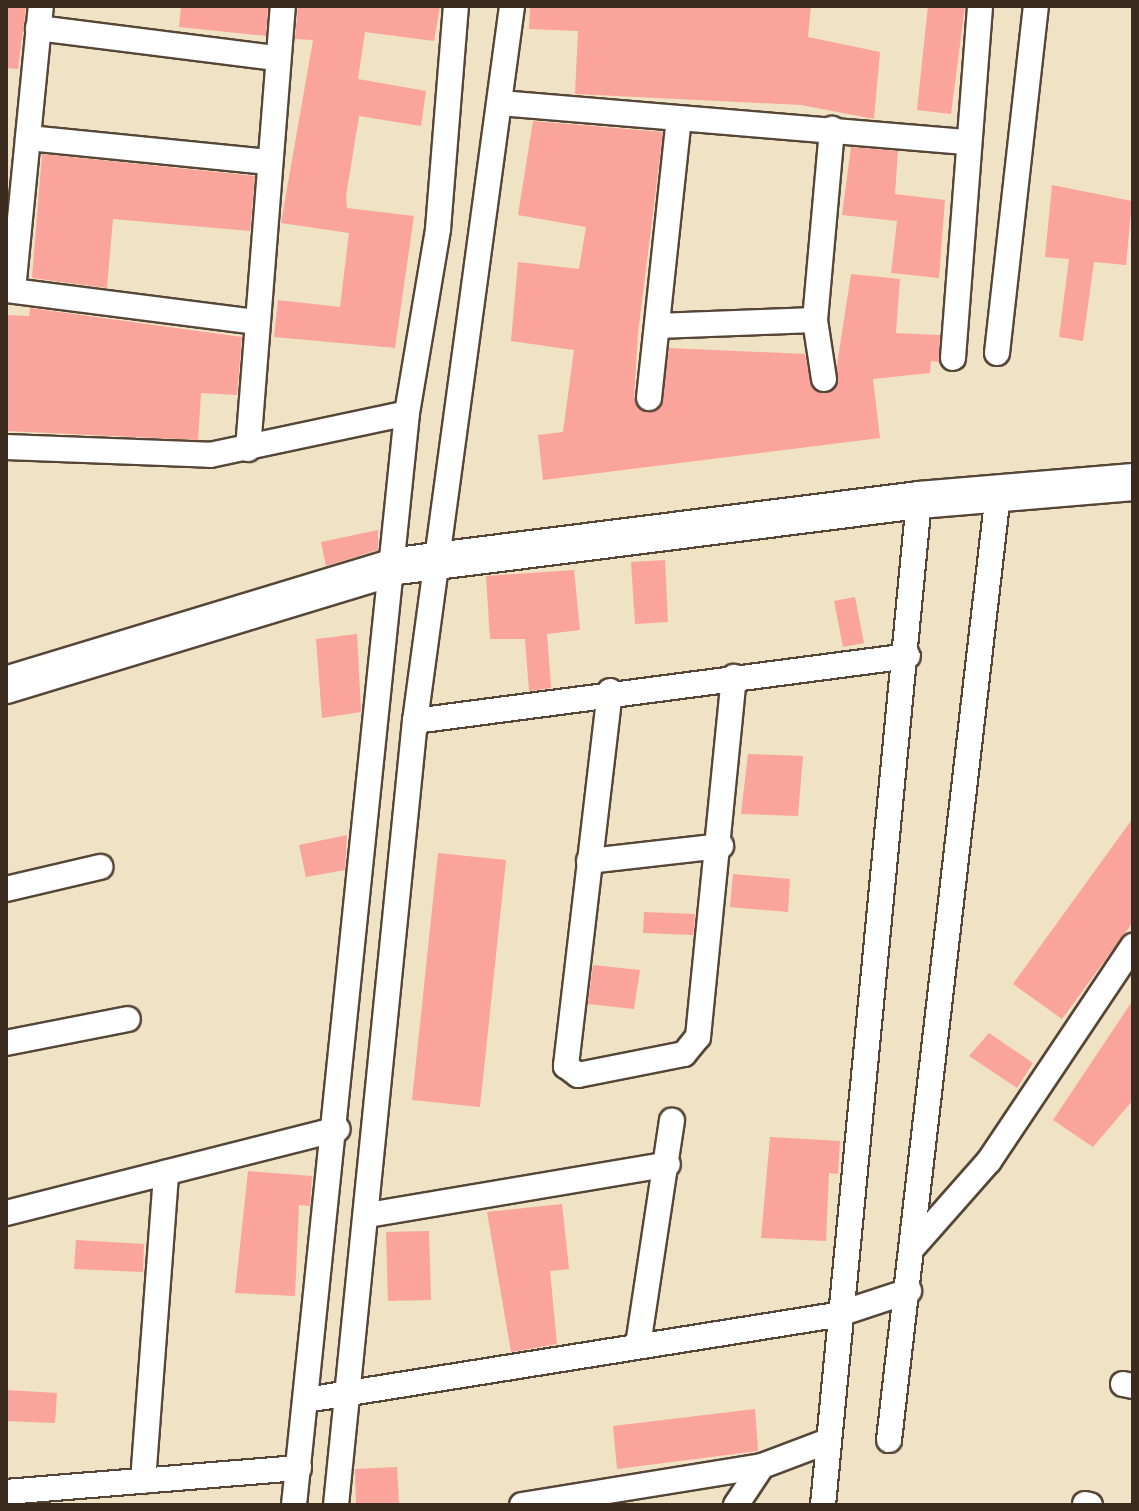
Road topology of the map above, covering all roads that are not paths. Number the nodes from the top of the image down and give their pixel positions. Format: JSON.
{"nodes":[{"id":1,"x":283,"y":6,"type":"edge"},
{"id":2,"x":456,"y":6,"type":"edge"},
{"id":3,"x":512,"y":6,"type":"edge"},
{"id":4,"x":980,"y":6,"type":"edge"},
{"id":5,"x":1036,"y":6,"type":"edge"},
{"id":6,"x":40,"y":17,"type":"edge"},
{"id":7,"x":276,"y":58,"type":"junction"},
{"id":8,"x":500,"y":103,"type":"junction"},
{"id":9,"x":679,"y":119,"type":"junction"},
{"id":10,"x":832,"y":129,"type":"junction"},
{"id":11,"x":28,"y":138,"type":"junction"},
{"id":12,"x":968,"y":142,"type":"junction"},
{"id":13,"x":269,"y":162,"type":"junction"},
{"id":14,"x":9,"y":290,"type":"edge"},
{"id":15,"x":815,"y":320,"type":"junction"},
{"id":16,"x":255,"y":322,"type":"junction"},
{"id":17,"x":657,"y":326,"type":"junction"},
{"id":18,"x":997,"y":353,"type":"dead end"},
{"id":19,"x":953,"y":358,"type":"dead end"},
{"id":20,"x":824,"y":379,"type":"dead end"},
{"id":21,"x":649,"y":398,"type":"dead end"},
{"id":22,"x":407,"y":413,"type":"junction"},
{"id":23,"x":6,"y":447,"type":"edge"},
{"id":24,"x":248,"y":449,"type":"junction"},
{"id":25,"x":1133,"y":482,"type":"edge"},
{"id":26,"x":998,"y":493,"type":"junction"},
{"id":27,"x":919,"y":500,"type":"junction"},
{"id":28,"x":439,"y":564,"type":"junction"},
{"id":29,"x":397,"y":566,"type":"junction"},
{"id":30,"x":908,"y":656,"type":"junction"},
{"id":31,"x":734,"y":677,"type":"junction"},
{"id":32,"x":6,"y":685,"type":"edge"},
{"id":33,"x":610,"y":691,"type":"junction"},
{"id":34,"x":415,"y":721,"type":"junction"},
{"id":35,"x":721,"y":846,"type":"junction"},
{"id":36,"x":589,"y":861,"type":"junction"},
{"id":37,"x":100,"y":867,"type":"dead end"},
{"id":38,"x":6,"y":889,"type":"edge"},
{"id":39,"x":1133,"y":946,"type":"edge"},
{"id":40,"x":128,"y":1019,"type":"dead end"},
{"id":41,"x":6,"y":1043,"type":"edge"},
{"id":42,"x":672,"y":1121,"type":"dead end"},
{"id":43,"x":338,"y":1129,"type":"junction"},
{"id":44,"x":668,"y":1164,"type":"junction"},
{"id":45,"x":166,"y":1173,"type":"junction"},
{"id":46,"x":6,"y":1213,"type":"edge"},
{"id":47,"x":368,"y":1215,"type":"junction"},
{"id":48,"x":914,"y":1246,"type":"junction"},
{"id":49,"x":909,"y":1291,"type":"junction"},
{"id":50,"x":836,"y":1315,"type":"junction"},
{"id":51,"x":638,"y":1345,"type":"junction"},
{"id":52,"x":350,"y":1398,"type":"junction"},
{"id":53,"x":306,"y":1400,"type":"junction"},
{"id":54,"x":889,"y":1440,"type":"dead end"},
{"id":55,"x":823,"y":1443,"type":"junction"},
{"id":56,"x":762,"y":1466,"type":"junction"},
{"id":57,"x":299,"y":1468,"type":"junction"},
{"id":58,"x":143,"y":1481,"type":"junction"},
{"id":59,"x":6,"y":1492,"type":"edge"},
{"id":60,"x":596,"y":1499,"type":"edge"},
{"id":61,"x":294,"y":1505,"type":"edge"},
{"id":62,"x":336,"y":1505,"type":"edge"},
{"id":63,"x":522,"y":1505,"type":"edge"},
{"id":64,"x":736,"y":1505,"type":"edge"},
{"id":65,"x":823,"y":1505,"type":"edge"}],
"edges":[{"from":1,"to":7,"type":"street"},
{"from":2,"to":22,"type":"street"},
{"from":3,"to":8,"type":"street"},
{"from":4,"to":12,"type":"street"},
{"from":5,"to":18,"type":"street"},
{"from":6,"to":7,"type":"street"},
{"from":6,"to":11,"type":"street"},
{"from":7,"to":13,"type":"street"},
{"from":8,"to":9,"type":"street"},
{"from":8,"to":28,"type":"street"},
{"from":9,"to":10,"type":"street"},
{"from":9,"to":17,"type":"street"},
{"from":10,"to":12,"type":"street"},
{"from":10,"to":15,"type":"street"},
{"from":11,"to":13,"type":"street"},
{"from":11,"to":14,"type":"street"},
{"from":12,"to":19,"type":"street"},
{"from":13,"to":16,"type":"street"},
{"from":14,"to":16,"type":"street"},
{"from":15,"to":17,"type":"street"},
{"from":15,"to":20,"type":"street"},
{"from":16,"to":24,"type":"street"},
{"from":17,"to":21,"type":"street"},
{"from":22,"to":24,"type":"street"},
{"from":22,"to":29,"type":"street"},
{"from":23,"to":24,"type":"street"},
{"from":25,"to":26,"type":"street"},
{"from":26,"to":27,"type":"street"},
{"from":26,"to":48,"type":"street"},
{"from":27,"to":28,"type":"street"},
{"from":27,"to":30,"type":"street"},
{"from":28,"to":29,"type":"street"},
{"from":28,"to":34,"type":"street"},
{"from":29,"to":32,"type":"street"},
{"from":29,"to":43,"type":"street"},
{"from":30,"to":31,"type":"street"},
{"from":30,"to":50,"type":"street"},
{"from":31,"to":33,"type":"street"},
{"from":31,"to":35,"type":"street"},
{"from":33,"to":34,"type":"street"},
{"from":33,"to":36,"type":"street"},
{"from":34,"to":47,"type":"street"},
{"from":35,"to":36,"type":"street"},
{"from":35,"to":36,"type":"street"},
{"from":37,"to":38,"type":"street"},
{"from":39,"to":48,"type":"street"},
{"from":40,"to":41,"type":"street"},
{"from":42,"to":44,"type":"street"},
{"from":43,"to":45,"type":"street"},
{"from":43,"to":53,"type":"street"},
{"from":44,"to":47,"type":"street"},
{"from":44,"to":51,"type":"street"},
{"from":45,"to":46,"type":"street"},
{"from":45,"to":58,"type":"street"},
{"from":47,"to":52,"type":"street"},
{"from":48,"to":49,"type":"street"},
{"from":49,"to":50,"type":"street"},
{"from":49,"to":54,"type":"street"},
{"from":50,"to":51,"type":"street"},
{"from":50,"to":55,"type":"street"},
{"from":51,"to":52,"type":"street"},
{"from":52,"to":53,"type":"street"},
{"from":52,"to":62,"type":"street"},
{"from":53,"to":57,"type":"street"},
{"from":55,"to":56,"type":"street"},
{"from":55,"to":65,"type":"street"},
{"from":56,"to":60,"type":"street"},
{"from":56,"to":64,"type":"street"},
{"from":57,"to":58,"type":"street"},
{"from":57,"to":61,"type":"street"},
{"from":58,"to":59,"type":"street"},
{"from":60,"to":63,"type":"street"}]}
